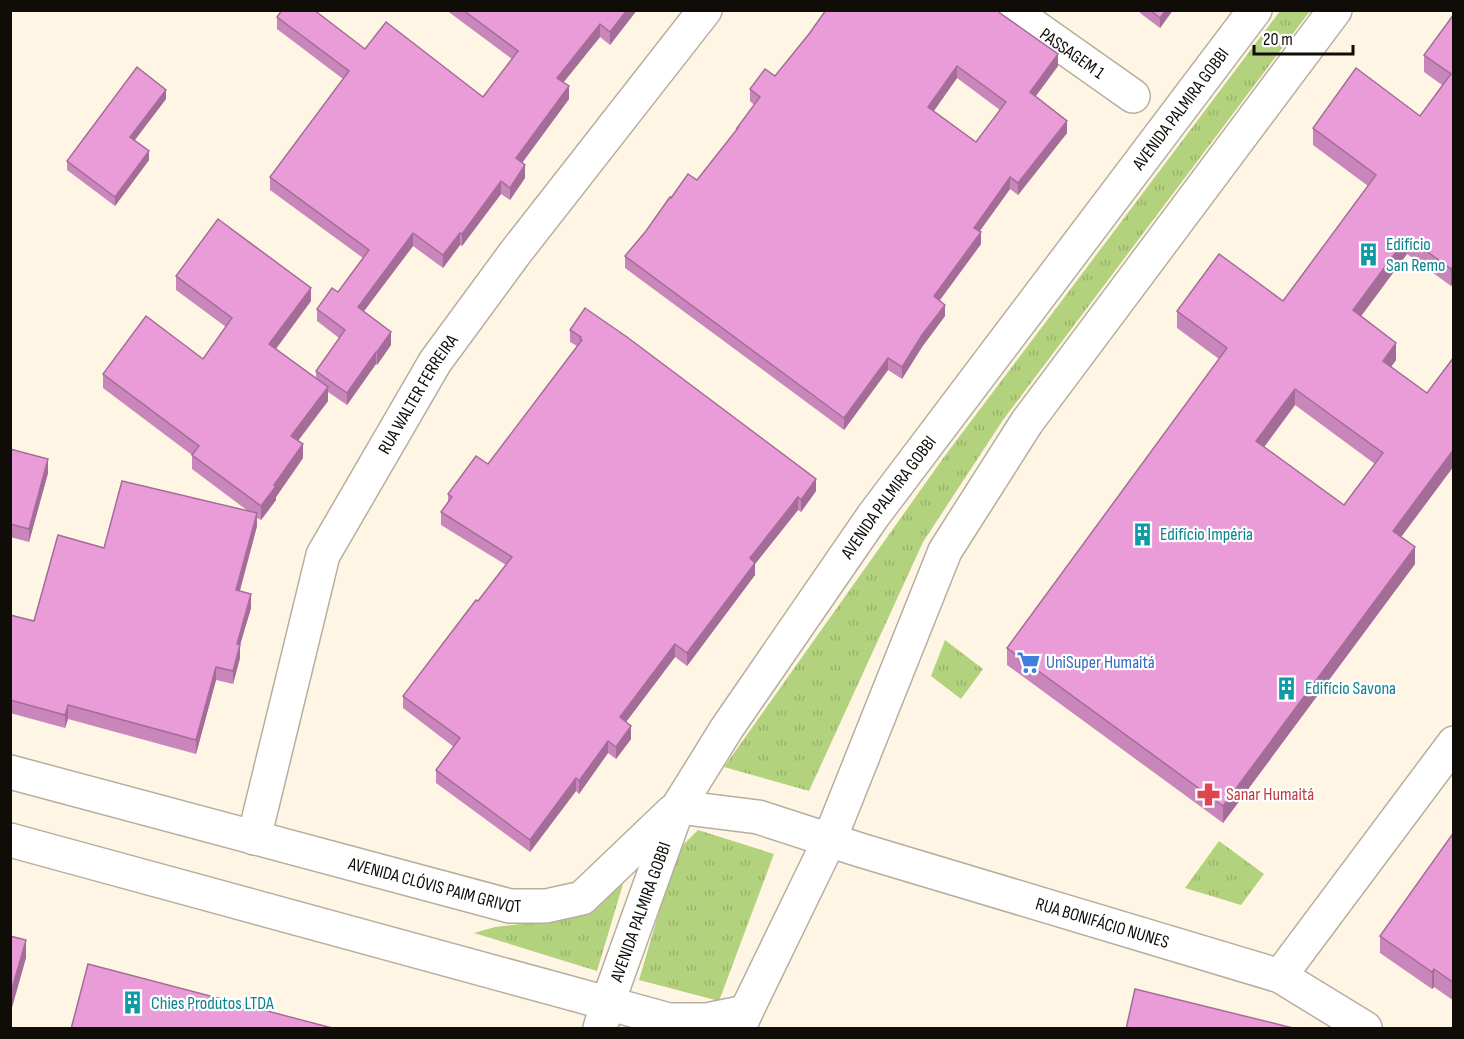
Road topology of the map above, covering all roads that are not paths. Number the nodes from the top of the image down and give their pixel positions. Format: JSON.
{"nodes":[{"id":1,"x":705,"y":10,"type":"edge"},
{"id":2,"x":1011,"y":10,"type":"edge"},
{"id":3,"x":1255,"y":10,"type":"edge"},
{"id":4,"x":1335,"y":10,"type":"edge"},
{"id":5,"x":1133,"y":96,"type":"dead end"},
{"id":6,"x":1454,"y":743,"type":"edge"},
{"id":7,"x":10,"y":772,"type":"edge"},
{"id":8,"x":678,"y":807,"type":"junction"},
{"id":9,"x":254,"y":838,"type":"junction"},
{"id":10,"x":10,"y":840,"type":"edge"},
{"id":11,"x":829,"y":841,"type":"junction"},
{"id":12,"x":1280,"y":976,"type":"junction"},
{"id":13,"x":604,"y":1015,"type":"edge"},
{"id":14,"x":742,"y":1020,"type":"edge"},
{"id":15,"x":1365,"y":1029,"type":"edge"}],
"edges":[{"from":1,"to":9,"type":"street","name":"RUA WALTER FERREIRA"},
{"from":2,"to":5,"type":"street","name":"PASSAGEM 1"},
{"from":3,"to":8,"type":"street","name":"AVENIDA PALMIRA GOBBI"},
{"from":4,"to":11,"type":"street"},
{"from":6,"to":12,"type":"street"},
{"from":7,"to":9,"type":"street","name":"AVENIDA CLÓVIS PAIM GRIVOT"},
{"from":8,"to":9,"type":"street","name":"AVENIDA CLÓVIS PAIM GRIVOT"},
{"from":8,"to":11,"type":"street"},
{"from":8,"to":13,"type":"street","name":"AVENIDA PALMIRA GOBBI"},
{"from":10,"to":13,"type":"street"},
{"from":11,"to":12,"type":"street","name":"RUA BONIFÁCIO NUNES"},
{"from":11,"to":14,"type":"street"},
{"from":12,"to":15,"type":"street","name":"RUA BONIFÁCIO NUNES"},
{"from":13,"to":14,"type":"street"}]}
